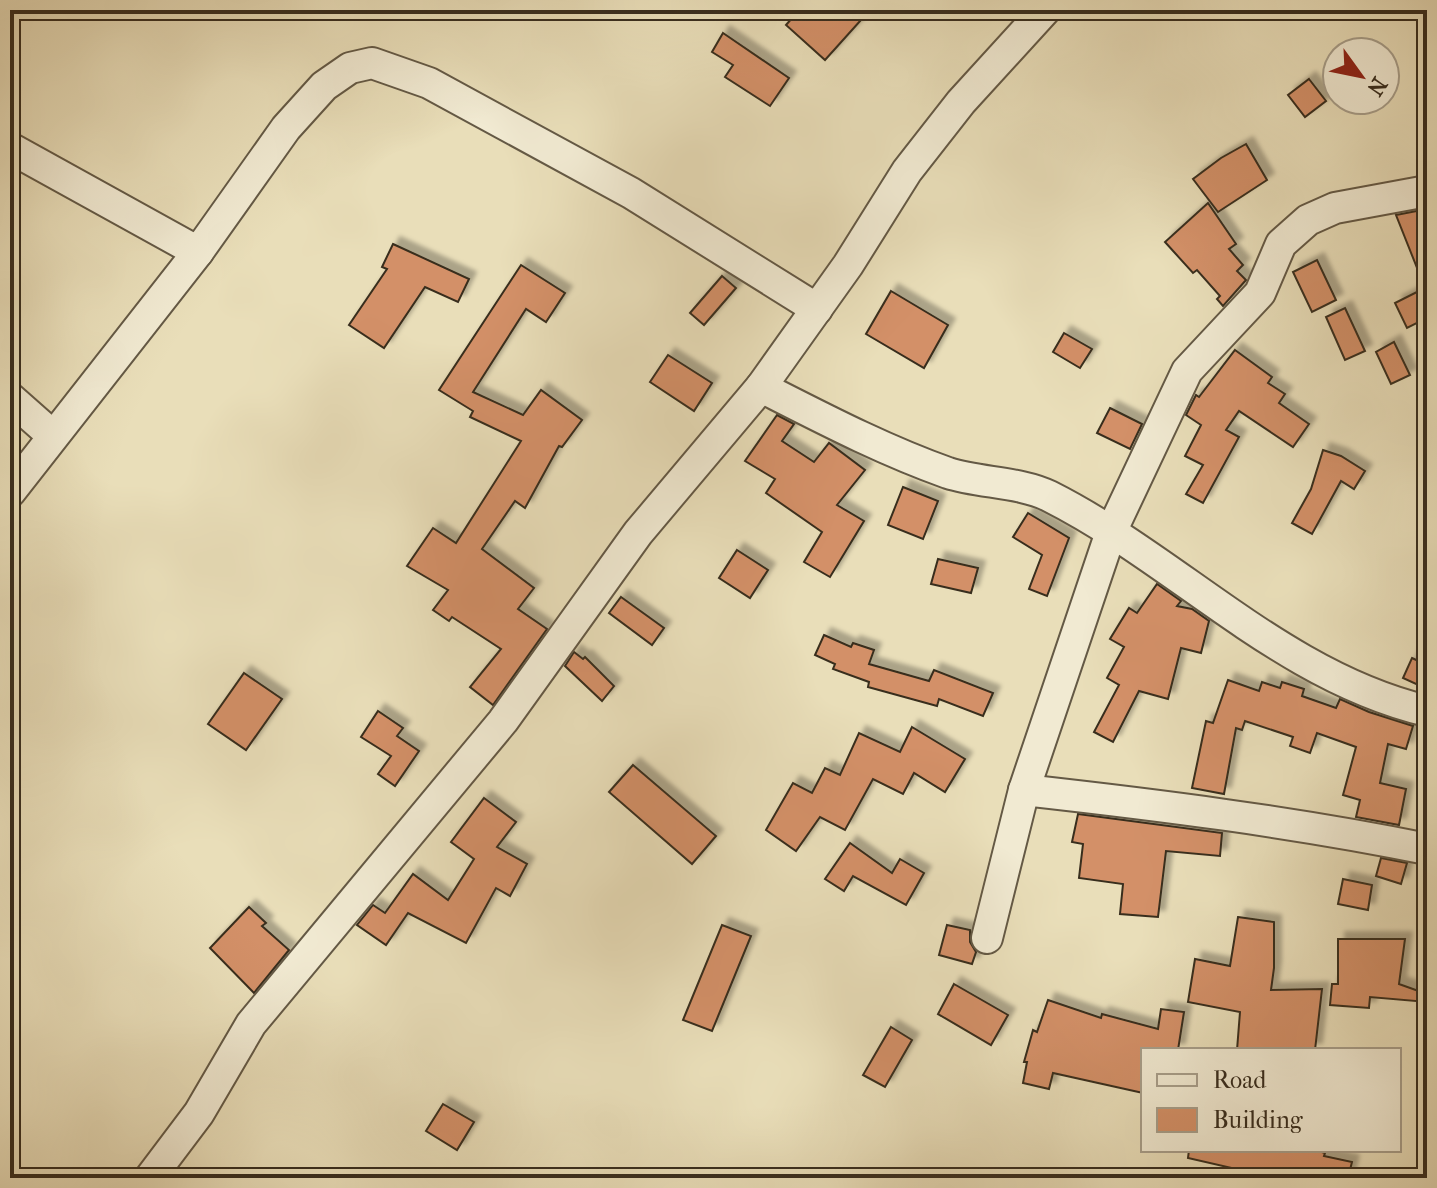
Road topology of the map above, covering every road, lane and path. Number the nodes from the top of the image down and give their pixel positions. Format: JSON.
{"nodes":[{"id":1,"x":1045,"y":10,"type":"edge"},
{"id":2,"x":10,"y":148,"type":"edge"},
{"id":3,"x":1427,"y":191,"type":"edge"},
{"id":4,"x":198,"y":252,"type":"junction"},
{"id":5,"x":817,"y":309,"type":"junction"},
{"id":6,"x":761,"y":387,"type":"junction"},
{"id":7,"x":10,"y":398,"type":"edge"},
{"id":8,"x":53,"y":436,"type":"junction"},
{"id":9,"x":10,"y":492,"type":"edge"},
{"id":10,"x":1111,"y":532,"type":"junction"},
{"id":11,"x":1427,"y":711,"type":"edge"},
{"id":12,"x":1024,"y":790,"type":"junction"},
{"id":13,"x":1427,"y":849,"type":"edge"},
{"id":14,"x":987,"y":938,"type":"dead end"},
{"id":15,"x":150,"y":1178,"type":"edge"}],
"edges":[{"from":1,"to":5,"type":"street"},
{"from":2,"to":4,"type":"street"},
{"from":3,"to":10,"type":"street"},
{"from":4,"to":5,"type":"street"},
{"from":4,"to":8,"type":"street"},
{"from":5,"to":6,"type":"street"},
{"from":6,"to":10,"type":"street"},
{"from":6,"to":15,"type":"street"},
{"from":7,"to":8,"type":"street"},
{"from":8,"to":9,"type":"street"},
{"from":10,"to":11,"type":"street"},
{"from":10,"to":12,"type":"street"},
{"from":12,"to":13,"type":"street"},
{"from":12,"to":14,"type":"street"}]}
